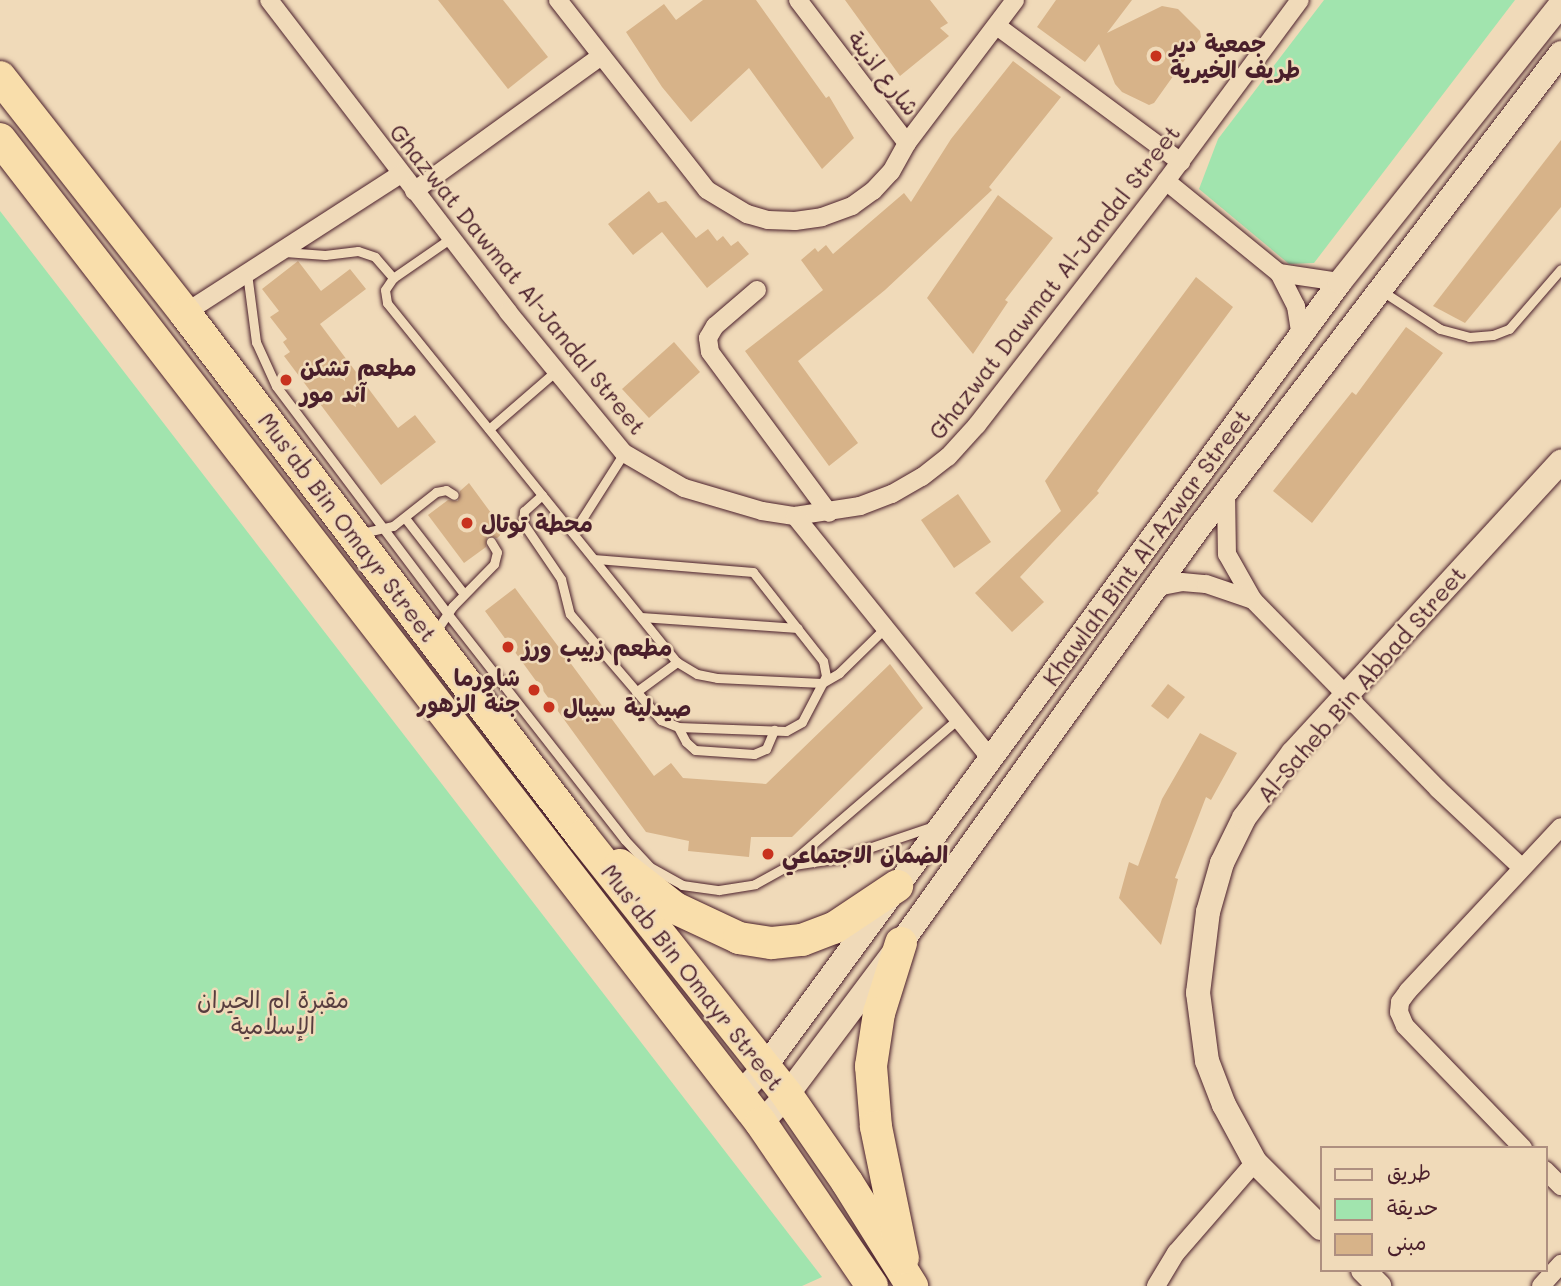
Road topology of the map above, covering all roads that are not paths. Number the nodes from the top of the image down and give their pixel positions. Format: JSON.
{"nodes":[{"id":1,"x":269,"y":0,"type":"edge"},
{"id":2,"x":558,"y":0,"type":"edge"},
{"id":3,"x":798,"y":0,"type":"edge"},
{"id":4,"x":1015,"y":0,"type":"edge"},
{"id":5,"x":1300,"y":0,"type":"edge"},
{"id":6,"x":1561,"y":4,"type":"edge"},
{"id":7,"x":997,"y":26,"type":"junction"},
{"id":8,"x":1561,"y":53,"type":"edge"},
{"id":9,"x":601,"y":56,"type":"junction"},
{"id":10,"x":0,"y":78,"type":"edge"},
{"id":11,"x":0,"y":139,"type":"edge"},
{"id":12,"x":907,"y":143,"type":"junction"},
{"id":13,"x":1181,"y":162,"type":"junction"},
{"id":14,"x":401,"y":174,"type":"junction"},
{"id":15,"x":1166,"y":181,"type":"junction"},
{"id":16,"x":414,"y":191,"type":"junction"},
{"id":17,"x":450,"y":238,"type":"junction"},
{"id":18,"x":280,"y":252,"type":"junction"},
{"id":19,"x":1561,"y":269,"type":"edge"},
{"id":20,"x":247,"y":273,"type":"junction"},
{"id":21,"x":1279,"y":273,"type":"junction"},
{"id":22,"x":393,"y":278,"type":"junction"},
{"id":23,"x":1340,"y":282,"type":"junction"},
{"id":24,"x":758,"y":290,"type":"dead end"},
{"id":25,"x":1382,"y":291,"type":"junction"},
{"id":26,"x":185,"y":313,"type":"junction"},
{"id":27,"x":1301,"y":336,"type":"junction"},
{"id":28,"x":556,"y":371,"type":"junction"},
{"id":29,"x":489,"y":429,"type":"junction"},
{"id":30,"x":624,"y":453,"type":"junction"},
{"id":31,"x":1561,"y":462,"type":"edge"},
{"id":32,"x":1226,"y":493,"type":"junction"},
{"id":33,"x":454,"y":495,"type":"dead end"},
{"id":34,"x":542,"y":495,"type":"junction"},
{"id":35,"x":829,"y":513,"type":"junction"},
{"id":36,"x":794,"y":516,"type":"junction"},
{"id":37,"x":405,"y":518,"type":"junction"},
{"id":38,"x":385,"y":529,"type":"junction"},
{"id":39,"x":352,"y":533,"type":"junction"},
{"id":40,"x":573,"y":533,"type":"junction"},
{"id":41,"x":491,"y":542,"type":"dead end"},
{"id":42,"x":594,"y":559,"type":"junction"},
{"id":43,"x":1157,"y":587,"type":"junction"},
{"id":44,"x":464,"y":594,"type":"junction"},
{"id":45,"x":1254,"y":600,"type":"junction"},
{"id":46,"x":641,"y":617,"type":"junction"},
{"id":47,"x":440,"y":626,"type":"junction"},
{"id":48,"x":798,"y":628,"type":"junction"},
{"id":49,"x":885,"y":628,"type":"junction"},
{"id":50,"x":677,"y":662,"type":"junction"},
{"id":51,"x":822,"y":683,"type":"junction"},
{"id":52,"x":636,"y":692,"type":"junction"},
{"id":53,"x":1347,"y":693,"type":"junction"},
{"id":54,"x":958,"y":719,"type":"junction"},
{"id":55,"x":678,"y":727,"type":"junction"},
{"id":56,"x":774,"y":730,"type":"junction"},
{"id":57,"x":990,"y":758,"type":"junction"},
{"id":58,"x":942,"y":823,"type":"junction"},
{"id":59,"x":1561,"y":827,"type":"edge"},
{"id":60,"x":582,"y":836,"type":"junction"},
{"id":61,"x":787,"y":866,"type":"junction"},
{"id":62,"x":1522,"y":868,"type":"junction"},
{"id":63,"x":897,"y":886,"type":"junction"},
{"id":64,"x":901,"y":943,"type":"junction"},
{"id":65,"x":764,"y":1068,"type":"junction"},
{"id":66,"x":739,"y":1095,"type":"junction"},
{"id":67,"x":787,"y":1095,"type":"junction"},
{"id":68,"x":761,"y":1123,"type":"junction"},
{"id":69,"x":1521,"y":1146,"type":"edge"},
{"id":70,"x":1255,"y":1162,"type":"junction"},
{"id":71,"x":1547,"y":1173,"type":"edge"},
{"id":72,"x":1561,"y":1186,"type":"edge"},
{"id":73,"x":1320,"y":1227,"type":"edge"},
{"id":74,"x":1561,"y":1264,"type":"edge"},
{"id":75,"x":1365,"y":1272,"type":"edge"},
{"id":76,"x":909,"y":1281,"type":"edge"},
{"id":77,"x":863,"y":1283,"type":"edge"},
{"id":78,"x":1156,"y":1286,"type":"edge"},
{"id":79,"x":1379,"y":1286,"type":"edge"},
{"id":80,"x":1541,"y":1286,"type":"edge"}],
"edges":[{"from":1,"to":14,"type":"street","name":"Ghazwat Dawmat Al-Jandal Street"},
{"from":2,"to":9,"type":"street"},
{"from":3,"to":12,"type":"street","name":"شارع اذينة"},
{"from":4,"to":7,"type":"street"},
{"from":5,"to":13,"type":"street","name":"Ghazwat Dawmat Al-Jandal Street"},
{"from":6,"to":23,"type":"street","name":"Khawlah Bint Al-Azwar Street"},
{"from":7,"to":12,"type":"street"},
{"from":7,"to":13,"type":"street"},
{"from":8,"to":25,"type":"street","name":"Khawlah Bint Al-Azwar Street"},
{"from":9,"to":12,"type":"street"},
{"from":9,"to":16,"type":"street"},
{"from":10,"to":26,"type":"highway","name":"Mus'ab Bin Omayr Street"},
{"from":11,"to":66,"type":"highway","name":"Mus'ab Bin Omayr Street"},
{"from":13,"to":15,"type":"street","name":"Ghazwat Dawmat Al-Jandal Street"},
{"from":14,"to":16,"type":"street","name":"Ghazwat Dawmat Al-Jandal Street"},
{"from":14,"to":18,"type":"street"},
{"from":15,"to":21,"type":"street"},
{"from":15,"to":35,"type":"street","name":"Ghazwat Dawmat Al-Jandal Street"},
{"from":16,"to":17,"type":"street","name":"Ghazwat Dawmat Al-Jandal Street"},
{"from":17,"to":22,"type":"lane"},
{"from":17,"to":28,"type":"street","name":"Ghazwat Dawmat Al-Jandal Street"},
{"from":18,"to":20,"type":"street"},
{"from":18,"to":22,"type":"lane"},
{"from":19,"to":25,"type":"lane"},
{"from":20,"to":26,"type":"street"},
{"from":20,"to":38,"type":"lane"},
{"from":21,"to":23,"type":"street"},
{"from":21,"to":27,"type":"street"},
{"from":22,"to":29,"type":"lane"},
{"from":23,"to":27,"type":"street","name":"Khawlah Bint Al-Azwar Street"},
{"from":24,"to":35,"type":"street"},
{"from":25,"to":32,"type":"street","name":"Khawlah Bint Al-Azwar Street"},
{"from":26,"to":39,"type":"highway","name":"Mus'ab Bin Omayr Street"},
{"from":27,"to":57,"type":"street","name":"Khawlah Bint Al-Azwar Street"},
{"from":28,"to":29,"type":"lane"},
{"from":28,"to":30,"type":"street","name":"Ghazwat Dawmat Al-Jandal Street"},
{"from":29,"to":34,"type":"lane"},
{"from":30,"to":36,"type":"street","name":"Ghazwat Dawmat Al-Jandal Street"},
{"from":30,"to":40,"type":"lane"},
{"from":31,"to":53,"type":"street","name":"Al-Saheb Bin Abbad Street"},
{"from":32,"to":43,"type":"street","name":"Khawlah Bint Al-Azwar Street"},
{"from":32,"to":45,"type":"street"},
{"from":33,"to":37,"type":"lane"},
{"from":34,"to":40,"type":"lane"},
{"from":34,"to":52,"type":"lane"},
{"from":35,"to":36,"type":"street","name":"Ghazwat Dawmat Al-Jandal Street"},
{"from":36,"to":49,"type":"street"},
{"from":37,"to":38,"type":"lane"},
{"from":37,"to":44,"type":"lane"},
{"from":38,"to":39,"type":"lane"},
{"from":38,"to":47,"type":"lane"},
{"from":39,"to":47,"type":"highway","name":"Mus'ab Bin Omayr Street"},
{"from":40,"to":42,"type":"lane"},
{"from":41,"to":44,"type":"lane"},
{"from":42,"to":46,"type":"lane"},
{"from":42,"to":48,"type":"lane"},
{"from":43,"to":45,"type":"street"},
{"from":43,"to":64,"type":"street","name":"Khawlah Bint Al-Azwar Street"},
{"from":44,"to":47,"type":"lane"},
{"from":45,"to":53,"type":"street"},
{"from":46,"to":48,"type":"lane"},
{"from":46,"to":50,"type":"lane"},
{"from":47,"to":60,"type":"highway","name":"Mus'ab Bin Omayr Street"},
{"from":47,"to":61,"type":"lane"},
{"from":48,"to":51,"type":"lane"},
{"from":49,"to":51,"type":"lane"},
{"from":49,"to":54,"type":"street"},
{"from":50,"to":51,"type":"lane"},
{"from":50,"to":52,"type":"lane"},
{"from":51,"to":56,"type":"lane"},
{"from":52,"to":55,"type":"lane"},
{"from":53,"to":62,"type":"street"},
{"from":53,"to":70,"type":"street","name":"Al-Saheb Bin Abbad Street"},
{"from":54,"to":57,"type":"street"},
{"from":54,"to":61,"type":"lane"},
{"from":55,"to":56,"type":"lane"},
{"from":55,"to":56,"type":"lane"},
{"from":57,"to":58,"type":"street","name":"Khawlah Bint Al-Azwar Street"},
{"from":58,"to":61,"type":"lane"},
{"from":58,"to":63,"type":"street","name":"Khawlah Bint Al-Azwar Street"},
{"from":59,"to":62,"type":"street"},
{"from":60,"to":63,"type":"highway"},
{"from":60,"to":65,"type":"highway","name":"Mus'ab Bin Omayr Street"},
{"from":62,"to":69,"type":"street"},
{"from":63,"to":65,"type":"street","name":"Khawlah Bint Al-Azwar Street"},
{"from":64,"to":67,"type":"street","name":"Khawlah Bint Al-Azwar Street"},
{"from":64,"to":76,"type":"highway"},
{"from":65,"to":66,"type":"street","name":"Khawlah Bint Al-Azwar Street"},
{"from":65,"to":67,"type":"highway","name":"Mus'ab Bin Omayr Street"},
{"from":66,"to":68,"type":"highway","name":"Mus'ab Bin Omayr Street"},
{"from":67,"to":68,"type":"street","name":"Khawlah Bint Al-Azwar Street"},
{"from":67,"to":76,"type":"highway","name":"Mus'ab Bin Omayr Street"},
{"from":68,"to":77,"type":"highway","name":"Mus'ab Bin Omayr Street"},
{"from":70,"to":73,"type":"street","name":"Al-Saheb Bin Abbad Street"},
{"from":70,"to":78,"type":"street"},
{"from":71,"to":72,"type":"street"},
{"from":74,"to":80,"type":"street"},
{"from":75,"to":79,"type":"street"}]}
